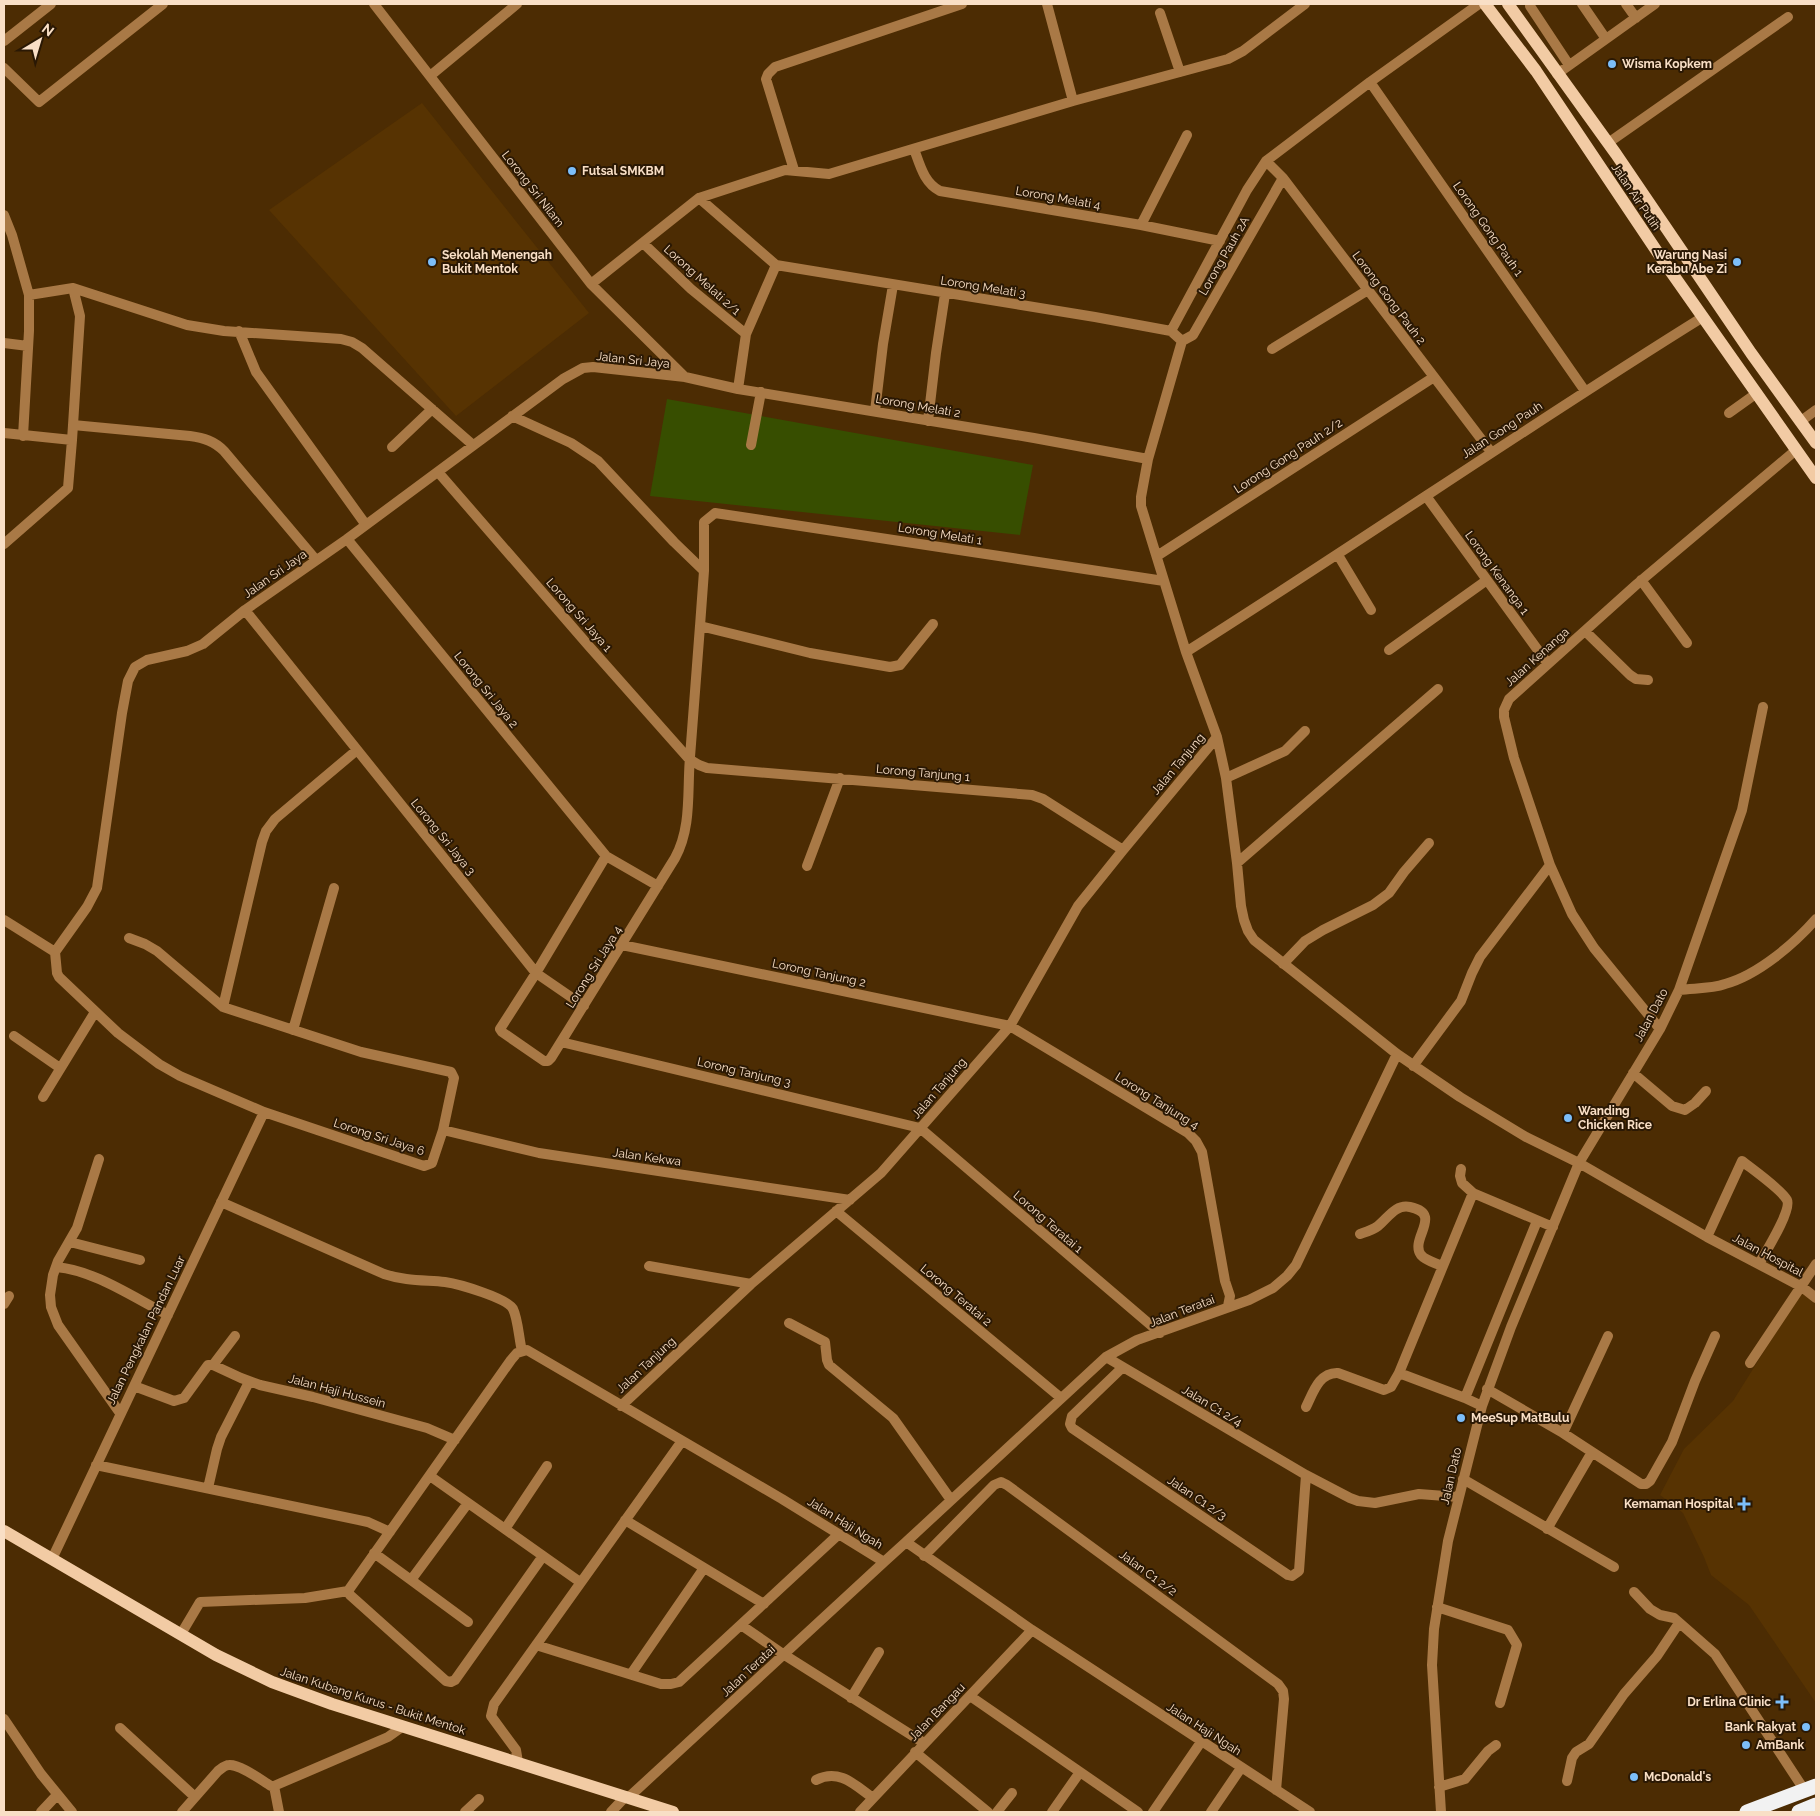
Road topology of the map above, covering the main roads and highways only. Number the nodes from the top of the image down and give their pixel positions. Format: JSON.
{"nodes":[{"id":1,"x":1485,"y":4,"type":"edge"},
{"id":2,"x":1506,"y":4,"type":"edge"},
{"id":3,"x":1536,"y":71,"type":"junction"},
{"id":4,"x":1616,"y":154,"type":"junction"},
{"id":5,"x":1662,"y":260,"type":"junction"},
{"id":6,"x":1816,"y":443,"type":"edge"},
{"id":7,"x":1816,"y":478,"type":"edge"},
{"id":8,"x":4,"y":1531,"type":"edge"},
{"id":9,"x":1810,"y":1789,"type":"edge"},
{"id":10,"x":1816,"y":1805,"type":"edge"},
{"id":11,"x":673,"y":1812,"type":"edge"},
{"id":12,"x":1747,"y":1812,"type":"edge"},
{"id":13,"x":1800,"y":1812,"type":"edge"}],
"edges":[{"from":1,"to":3,"type":"main road","name":"Jalan Air Putih"},
{"from":2,"to":3,"type":"main road"},
{"from":2,"to":4,"type":"main road","name":"Jalan Air Putih"},
{"from":3,"to":5,"type":"main road","name":"Jalan Air Putih"},
{"from":4,"to":5,"type":"main road"},
{"from":4,"to":6,"type":"main road","name":"Jalan Air Putih"},
{"from":5,"to":7,"type":"main road","name":"Jalan Air Putih"},
{"from":8,"to":11,"type":"main road","name":"Jalan Kubang Kurus - Bukit Mentok"},
{"from":9,"to":12,"type":"highway"},
{"from":10,"to":13,"type":"highway"}]}
